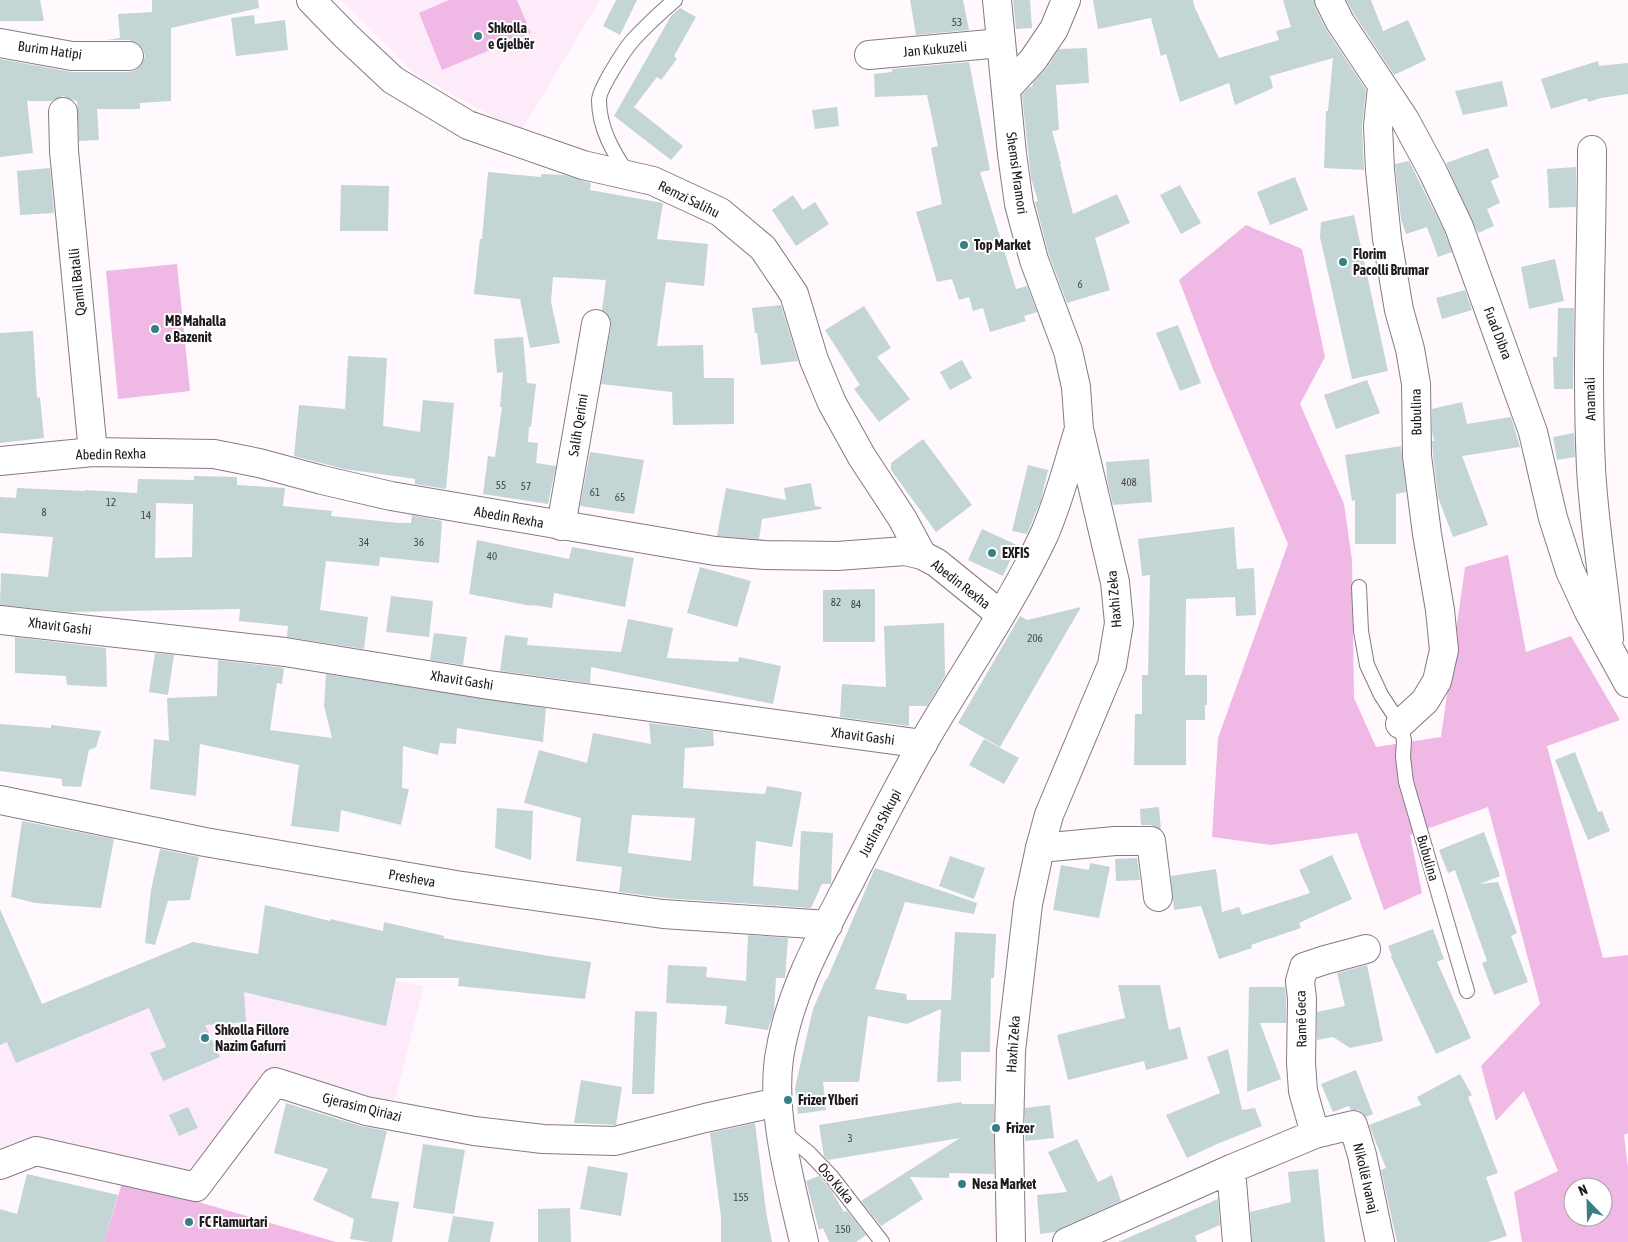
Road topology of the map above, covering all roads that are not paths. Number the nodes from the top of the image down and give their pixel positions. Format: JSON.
{"nodes":[{"id":1,"x":310,"y":0,"type":"edge"},
{"id":2,"x":676,"y":0,"type":"edge"},
{"id":3,"x":997,"y":0,"type":"edge"},
{"id":4,"x":1066,"y":0,"type":"edge"},
{"id":5,"x":1329,"y":0,"type":"edge"},
{"id":6,"x":0,"y":43,"type":"edge"},
{"id":7,"x":1001,"y":43,"type":"junction"},
{"id":8,"x":869,"y":55,"type":"dead end"},
{"id":9,"x":129,"y":56,"type":"dead end"},
{"id":10,"x":1382,"y":86,"type":"junction"},
{"id":11,"x":1007,"y":88,"type":"junction"},
{"id":12,"x":63,"y":112,"type":"dead end"},
{"id":13,"x":1592,"y":150,"type":"dead end"},
{"id":14,"x":629,"y":175,"type":"junction"},
{"id":15,"x":596,"y":324,"type":"dead end"},
{"id":16,"x":1079,"y":429,"type":"junction"},
{"id":17,"x":93,"y":452,"type":"junction"},
{"id":18,"x":0,"y":461,"type":"edge"},
{"id":19,"x":561,"y":526,"type":"junction"},
{"id":20,"x":922,"y":555,"type":"junction"},
{"id":21,"x":1359,"y":587,"type":"dead end"},
{"id":22,"x":1001,"y":615,"type":"junction"},
{"id":23,"x":0,"y":620,"type":"edge"},
{"id":24,"x":1610,"y":647,"type":"junction"},
{"id":25,"x":1628,"y":682,"type":"edge"},
{"id":26,"x":1400,"y":724,"type":"junction"},
{"id":27,"x":923,"y":744,"type":"junction"},
{"id":28,"x":0,"y":800,"type":"edge"},
{"id":29,"x":1040,"y":848,"type":"junction"},
{"id":30,"x":1158,"y":897,"type":"dead end"},
{"id":31,"x":828,"y":924,"type":"junction"},
{"id":32,"x":1366,"y":949,"type":"dead end"},
{"id":33,"x":1467,"y":991,"type":"dead end"},
{"id":34,"x":778,"y":1102,"type":"junction"},
{"id":35,"x":782,"y":1132,"type":"junction"},
{"id":36,"x":1315,"y":1134,"type":"junction"},
{"id":37,"x":0,"y":1165,"type":"edge"},
{"id":38,"x":1230,"y":1169,"type":"junction"},
{"id":39,"x":804,"y":1242,"type":"edge"},
{"id":40,"x":882,"y":1242,"type":"edge"},
{"id":41,"x":1011,"y":1242,"type":"edge"},
{"id":42,"x":1067,"y":1242,"type":"edge"},
{"id":43,"x":1237,"y":1242,"type":"edge"},
{"id":44,"x":1380,"y":1242,"type":"edge"}],
"edges":[{"from":1,"to":14,"type":"street","name":"Remzi Salihu"},
{"from":2,"to":14,"type":"lane"},
{"from":3,"to":7,"type":"street","name":"Shemsi Mramori"},
{"from":4,"to":11,"type":"street"},
{"from":5,"to":10,"type":"street","name":"Fuad Dibra"},
{"from":6,"to":9,"type":"street","name":"Burim Hatipi"},
{"from":7,"to":8,"type":"street","name":"Jan Kukuzeli"},
{"from":7,"to":11,"type":"street","name":"Shemsi Mramori"},
{"from":10,"to":24,"type":"street","name":"Fuad Dibra"},
{"from":10,"to":26,"type":"street","name":"Bubulina"},
{"from":11,"to":16,"type":"street","name":"Shemsi Mramori"},
{"from":12,"to":17,"type":"street","name":"Qamil Batalli"},
{"from":13,"to":24,"type":"street","name":"Anamali"},
{"from":14,"to":20,"type":"street","name":"Remzi Salihu"},
{"from":15,"to":19,"type":"street","name":"Salih Qerimi"},
{"from":16,"to":22,"type":"street","name":"Justina Shkupi"},
{"from":16,"to":29,"type":"street","name":"Haxhi Zeka"},
{"from":17,"to":18,"type":"street","name":"Abedin Rexha"},
{"from":17,"to":19,"type":"street","name":"Abedin Rexha"},
{"from":19,"to":20,"type":"street","name":"Abedin Rexha"},
{"from":20,"to":22,"type":"street","name":"Abedin Rexha"},
{"from":21,"to":26,"type":"lane","name":"Bubulina"},
{"from":22,"to":27,"type":"street","name":"Justina Shkupi"},
{"from":23,"to":27,"type":"street","name":"Xhavit Gashi"},
{"from":24,"to":25,"type":"street","name":"Fuad Dibra"},
{"from":26,"to":33,"type":"lane","name":"Bubulina"},
{"from":27,"to":31,"type":"street","name":"Justina Shkupi"},
{"from":28,"to":31,"type":"street","name":"Presheva"},
{"from":29,"to":30,"type":"street"},
{"from":29,"to":41,"type":"street","name":"Haxhi Zeka"},
{"from":31,"to":34,"type":"street","name":"Justina Shkupi"},
{"from":32,"to":36,"type":"street","name":"Ramë Geca"},
{"from":34,"to":35,"type":"street","name":"Justina Shkupi"},
{"from":34,"to":37,"type":"street","name":"Gjerasim Qiriazi"},
{"from":35,"to":39,"type":"street","name":"Justina Shkupi"},
{"from":35,"to":40,"type":"lane","name":"Oso Kuka"},
{"from":36,"to":38,"type":"street","name":"Nikollë Ivanaj"},
{"from":36,"to":44,"type":"street","name":"Nikollë Ivanaj"},
{"from":38,"to":42,"type":"street","name":"Nikollë Ivanaj"},
{"from":38,"to":43,"type":"street"}]}
